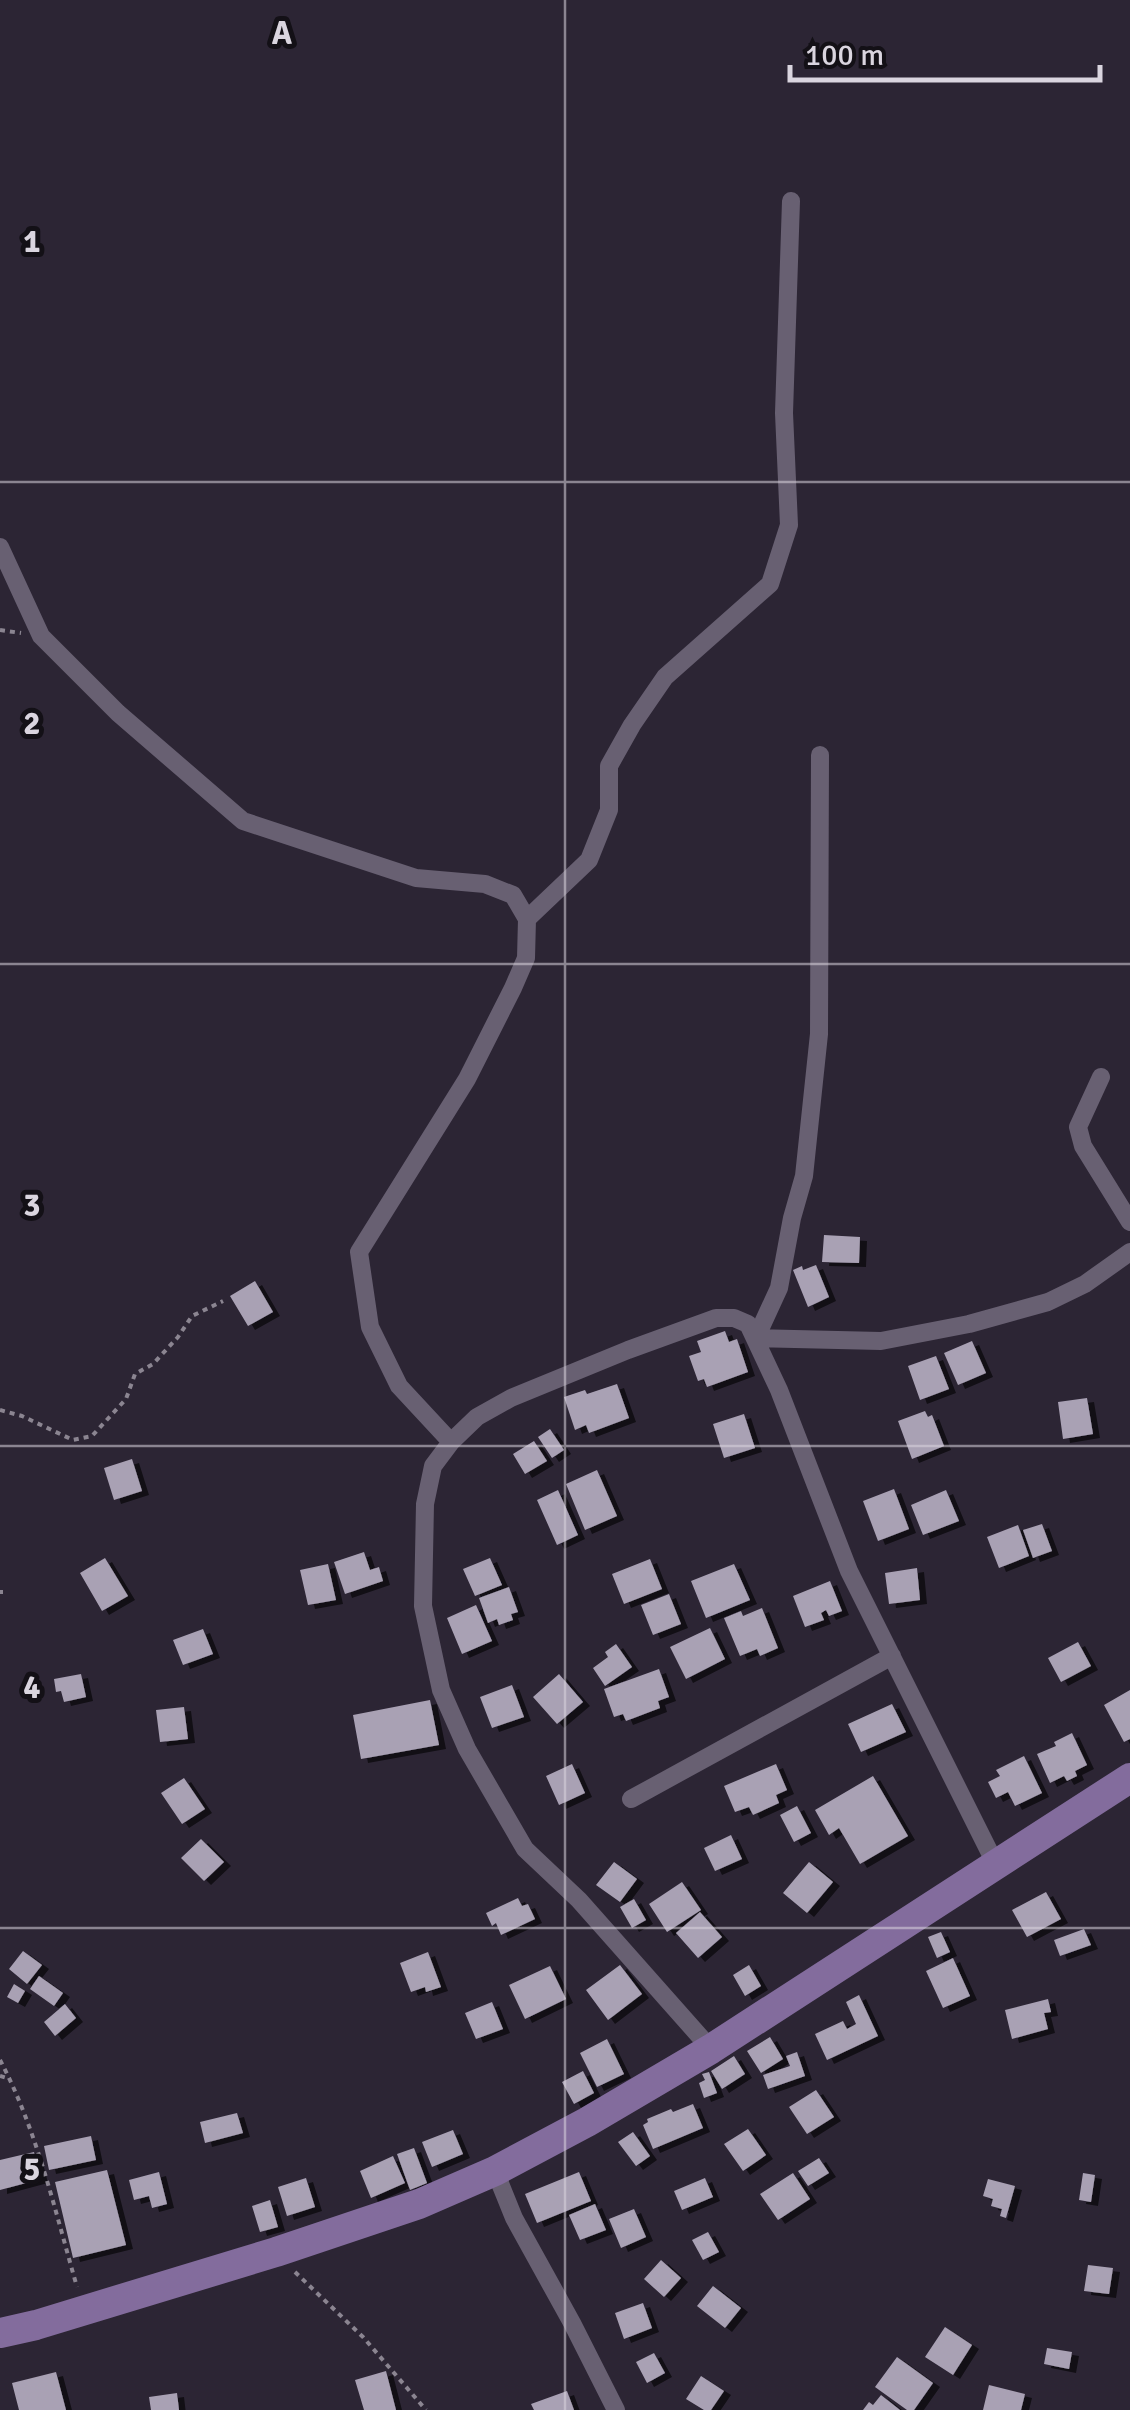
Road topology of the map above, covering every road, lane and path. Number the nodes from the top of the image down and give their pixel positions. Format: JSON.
{"nodes":[{"id":1,"x":791,"y":201,"type":"dead end"},
{"id":2,"x":0,"y":548,"type":"edge"},
{"id":3,"x":820,"y":754,"type":"dead end"},
{"id":4,"x":527,"y":919,"type":"junction"},
{"id":5,"x":1101,"y":1077,"type":"dead end"},
{"id":6,"x":1130,"y":1222,"type":"edge"},
{"id":7,"x":1130,"y":1252,"type":"edge"},
{"id":8,"x":223,"y":1301,"type":"dead end"},
{"id":9,"x":756,"y":1338,"type":"junction"},
{"id":10,"x":0,"y":1410,"type":"edge"},
{"id":11,"x":450,"y":1442,"type":"junction"},
{"id":12,"x":892,"y":1656,"type":"junction"},
{"id":13,"x":1130,"y":1778,"type":"edge"},
{"id":14,"x":631,"y":1799,"type":"dead end"},
{"id":15,"x":996,"y":1865,"type":"junction"},
{"id":16,"x":711,"y":2050,"type":"junction"},
{"id":17,"x":0,"y":2060,"type":"edge"},
{"id":18,"x":0,"y":2076,"type":"edge"},
{"id":19,"x":10,"y":2079,"type":"junction"},
{"id":20,"x":495,"y":2171,"type":"junction"},
{"id":21,"x":276,"y":2252,"type":"junction"},
{"id":22,"x":84,"y":2310,"type":"junction"},
{"id":23,"x":0,"y":2333,"type":"edge"},
{"id":24,"x":426,"y":2410,"type":"edge"},
{"id":25,"x":616,"y":2410,"type":"edge"}],
"edges":[{"from":1,"to":4,"type":"street"},
{"from":2,"to":4,"type":"street"},
{"from":3,"to":9,"type":"street"},
{"from":4,"to":11,"type":"street"},
{"from":5,"to":6,"type":"street"},
{"from":7,"to":9,"type":"street"},
{"from":8,"to":10,"type":"path"},
{"from":9,"to":11,"type":"street"},
{"from":9,"to":12,"type":"street"},
{"from":11,"to":16,"type":"street"},
{"from":12,"to":14,"type":"street"},
{"from":12,"to":15,"type":"street"},
{"from":13,"to":15,"type":"main road"},
{"from":15,"to":16,"type":"main road"},
{"from":16,"to":20,"type":"main road"},
{"from":17,"to":19,"type":"path"},
{"from":18,"to":19,"type":"path"},
{"from":19,"to":22,"type":"path"},
{"from":20,"to":21,"type":"main road"},
{"from":20,"to":25,"type":"street"},
{"from":21,"to":22,"type":"main road"},
{"from":21,"to":24,"type":"path"},
{"from":22,"to":23,"type":"main road"}]}
